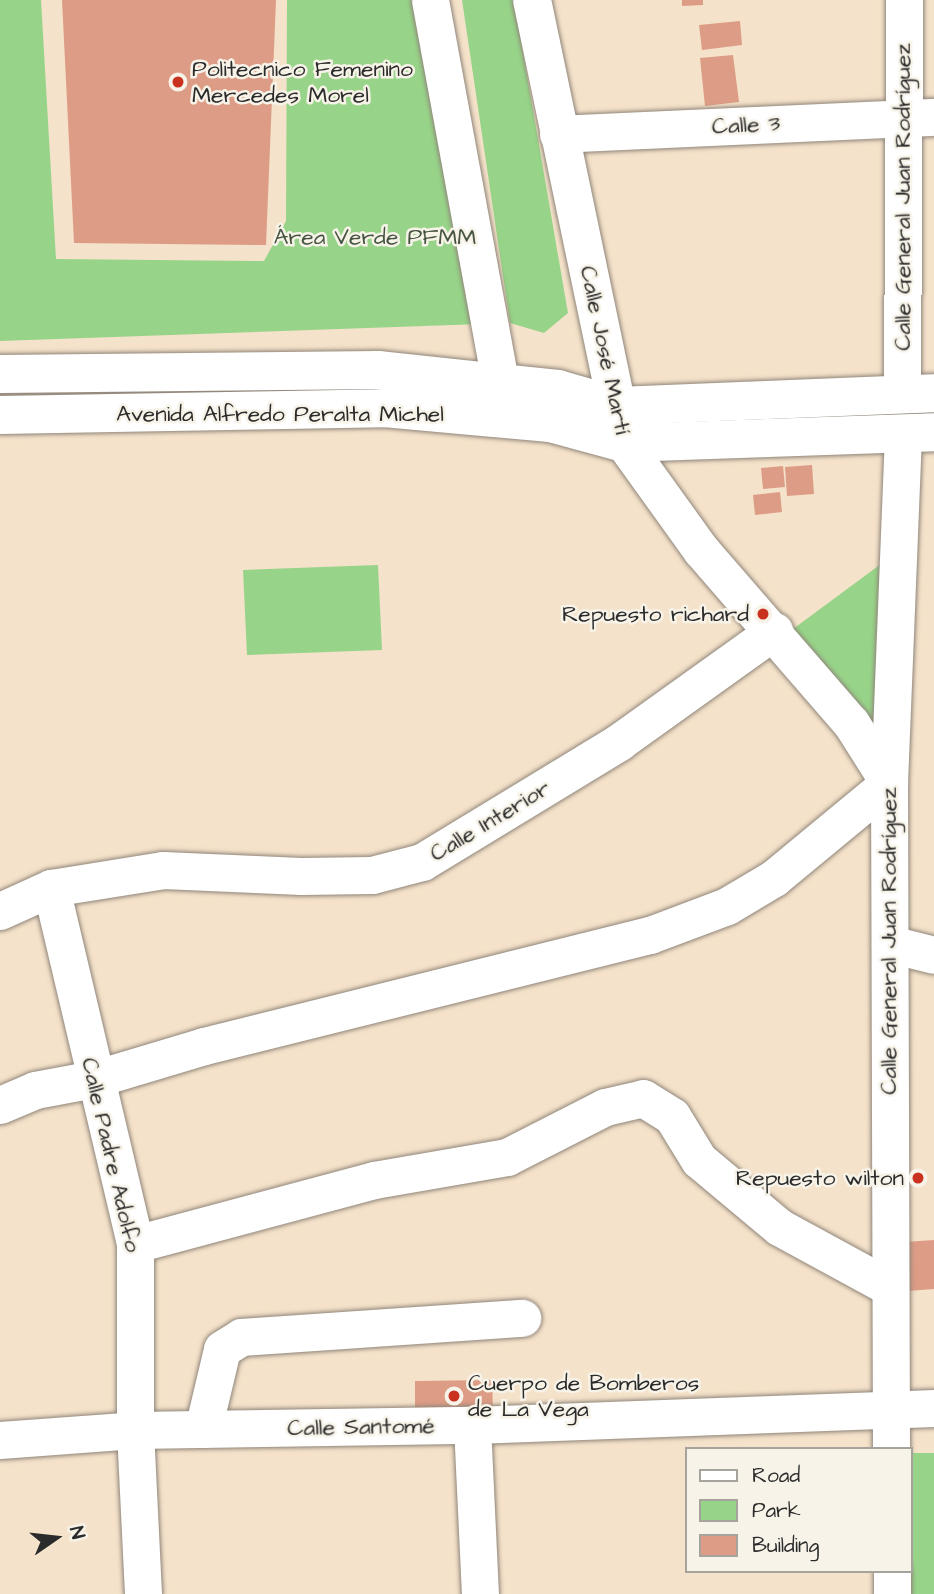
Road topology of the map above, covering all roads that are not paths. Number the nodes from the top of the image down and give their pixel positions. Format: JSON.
{"nodes":[{"id":1,"x":430,"y":0,"type":"edge"},
{"id":2,"x":532,"y":0,"type":"edge"},
{"id":3,"x":904,"y":0,"type":"edge"},
{"id":4,"x":920,"y":117,"type":"edge"},
{"id":5,"x":558,"y":134,"type":"junction"},
{"id":6,"x":0,"y":374,"type":"edge"},
{"id":7,"x":500,"y":382,"type":"junction"},
{"id":8,"x":918,"y":394,"type":"edge"},
{"id":9,"x":617,"y":406,"type":"junction"},
{"id":10,"x":0,"y":415,"type":"edge"},
{"id":11,"x":918,"y":432,"type":"edge"},
{"id":12,"x":624,"y":443,"type":"junction"},
{"id":13,"x":774,"y":631,"type":"junction"},
{"id":14,"x":889,"y":783,"type":"junction"},
{"id":15,"x":51,"y":888,"type":"junction"},
{"id":16,"x":0,"y":911,"type":"edge"},
{"id":17,"x":890,"y":944,"type":"junction"},
{"id":18,"x":934,"y":955,"type":"edge"},
{"id":19,"x":94,"y":1079,"type":"junction"},
{"id":20,"x":0,"y":1105,"type":"edge"},
{"id":21,"x":135,"y":1244,"type":"junction"},
{"id":22,"x":889,"y":1287,"type":"junction"},
{"id":23,"x":522,"y":1318,"type":"dead end"},
{"id":24,"x":891,"y":1407,"type":"junction"},
{"id":25,"x":934,"y":1408,"type":"edge"},
{"id":26,"x":472,"y":1425,"type":"junction"},
{"id":27,"x":203,"y":1429,"type":"junction"},
{"id":28,"x":135,"y":1430,"type":"junction"},
{"id":29,"x":0,"y":1440,"type":"edge"},
{"id":30,"x":891,"y":1447,"type":"edge"},
{"id":31,"x":892,"y":1573,"type":"edge"},
{"id":32,"x":143,"y":1594,"type":"edge"},
{"id":33,"x":480,"y":1594,"type":"edge"},
{"id":34,"x":892,"y":1594,"type":"edge"}],
"edges":[{"from":1,"to":7,"type":"street"},
{"from":2,"to":5,"type":"main road","name":"Calle José Martí"},
{"from":3,"to":4,"type":"street","name":"Calle General Juan Rodríguez"},
{"from":4,"to":5,"type":"street","name":"Calle 3"},
{"from":4,"to":8,"type":"street","name":"Calle General Juan Rodríguez"},
{"from":5,"to":9,"type":"main road","name":"Calle José Martí"},
{"from":6,"to":7,"type":"main road","name":"Avenida Alfredo Peralta Michel"},
{"from":7,"to":9,"type":"main road","name":"Avenida Alfredo Peralta Michel"},
{"from":8,"to":9,"type":"main road","name":"Avenida Alfredo Peralta Michel"},
{"from":9,"to":12,"type":"main road","name":"Calle José Martí"},
{"from":10,"to":12,"type":"main road","name":"Avenida Alfredo Peralta Michel"},
{"from":11,"to":12,"type":"main road","name":"Avenida Alfredo Peralta Michel"},
{"from":11,"to":14,"type":"street","name":"Calle General Juan Rodríguez"},
{"from":12,"to":13,"type":"street","name":"Calle José Martí"},
{"from":13,"to":14,"type":"street","name":"Calle José Martí"},
{"from":13,"to":15,"type":"street","name":"Calle Interior"},
{"from":14,"to":17,"type":"street","name":"Calle General Juan Rodríguez"},
{"from":14,"to":19,"type":"street"},
{"from":15,"to":16,"type":"street","name":"Calle Interior"},
{"from":15,"to":19,"type":"street","name":"Calle Padre Adolfo"},
{"from":17,"to":18,"type":"street"},
{"from":17,"to":22,"type":"street","name":"Calle General Juan Rodríguez"},
{"from":19,"to":20,"type":"street"},
{"from":19,"to":21,"type":"street","name":"Calle Padre Adolfo"},
{"from":21,"to":22,"type":"street"},
{"from":21,"to":28,"type":"street","name":"Calle Padre Adolfo"},
{"from":22,"to":24,"type":"street","name":"Calle General Juan Rodríguez"},
{"from":23,"to":27,"type":"street"},
{"from":24,"to":25,"type":"street","name":"Calle Santomé"},
{"from":24,"to":26,"type":"street","name":"Calle Santomé"},
{"from":24,"to":30,"type":"street","name":"Calle General Juan Rodríguez"},
{"from":26,"to":27,"type":"street","name":"Calle Santomé"},
{"from":26,"to":33,"type":"street"},
{"from":27,"to":28,"type":"street","name":"Calle Santomé"},
{"from":28,"to":29,"type":"street","name":"Calle Santomé"},
{"from":28,"to":32,"type":"street","name":"Calle Padre Adolfo"},
{"from":31,"to":34,"type":"street"}]}
